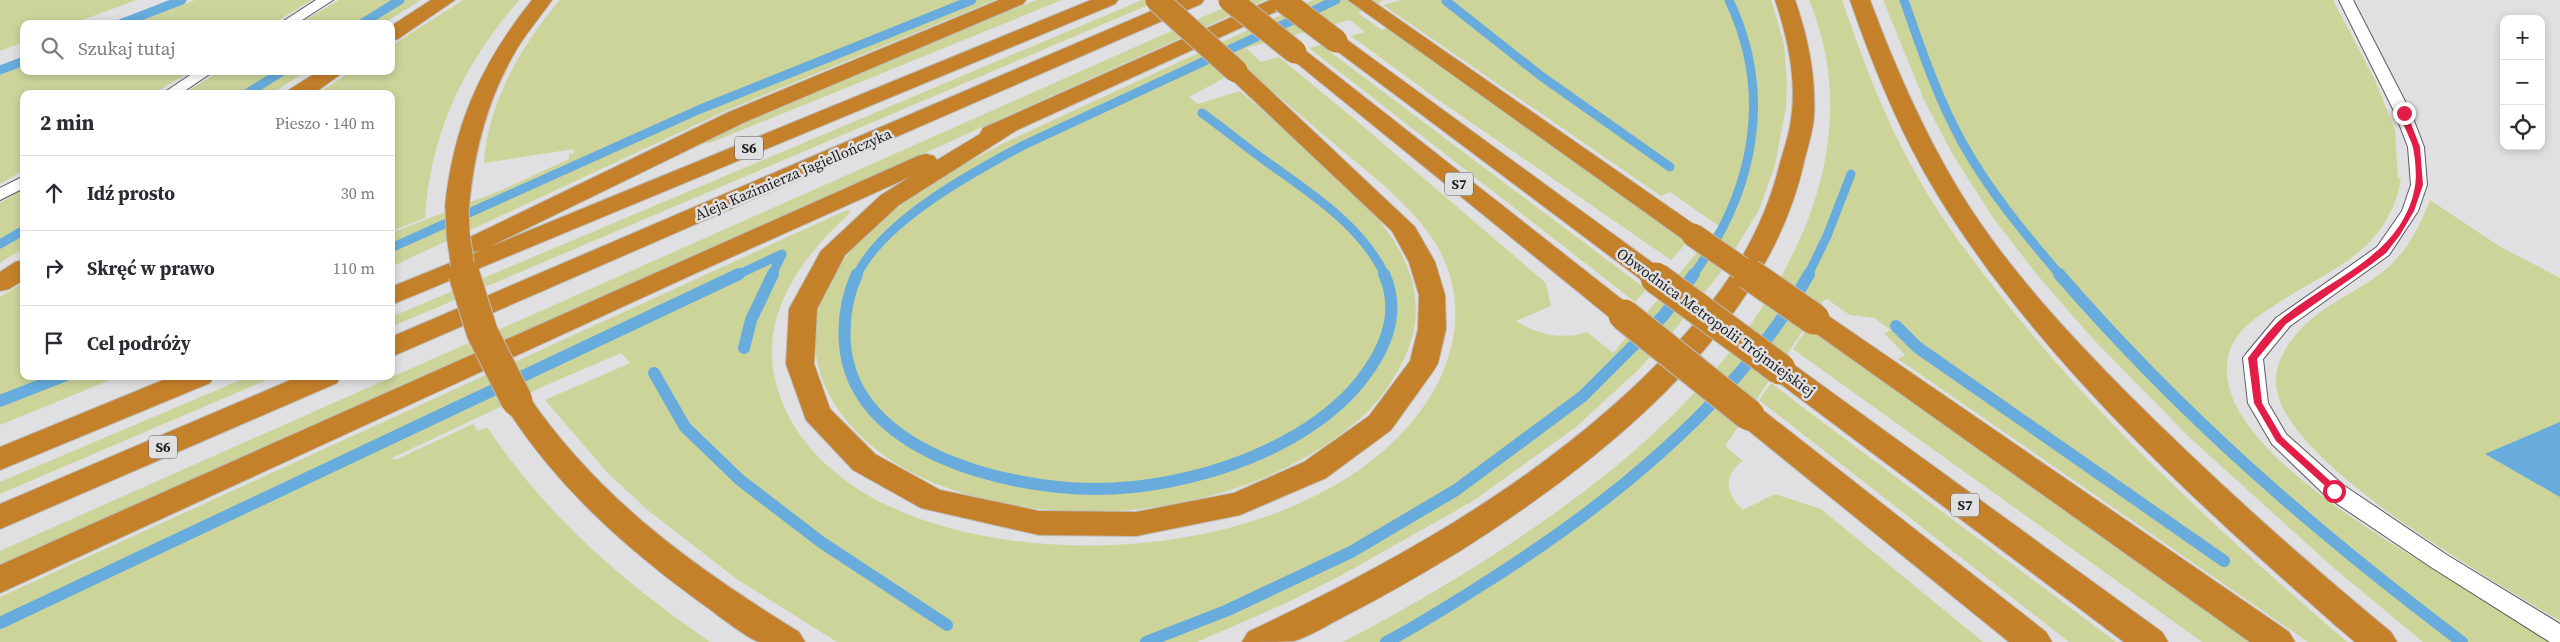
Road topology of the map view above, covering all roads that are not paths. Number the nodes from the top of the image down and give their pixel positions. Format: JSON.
{"nodes":[{"id":1,"x":326,"y":0,"type":"edge"},
{"id":2,"x":446,"y":0,"type":"edge"},
{"id":3,"x":542,"y":0,"type":"edge"},
{"id":4,"x":1016,"y":0,"type":"edge"},
{"id":5,"x":1108,"y":0,"type":"edge"},
{"id":6,"x":1158,"y":0,"type":"edge"},
{"id":7,"x":1194,"y":0,"type":"edge"},
{"id":8,"x":1230,"y":0,"type":"edge"},
{"id":9,"x":1282,"y":0,"type":"edge"},
{"id":10,"x":1286,"y":0,"type":"edge"},
{"id":11,"x":1784,"y":0,"type":"edge"},
{"id":12,"x":1860,"y":0,"type":"edge"},
{"id":13,"x":2346,"y":0,"type":"edge"},
{"id":14,"x":1364,"y":4,"type":"edge"},
{"id":15,"x":293,"y":20,"type":"edge"},
{"id":16,"x":395,"y":32,"type":"edge"},
{"id":17,"x":200,"y":75,"type":"edge"},
{"id":18,"x":328,"y":75,"type":"edge"},
{"id":19,"x":176,"y":90,"type":"edge"},
{"id":20,"x":304,"y":90,"type":"edge"},
{"id":21,"x":1008,"y":126,"type":"junction"},
{"id":22,"x":20,"y":183,"type":"edge"},
{"id":23,"x":0,"y":195,"type":"edge"},
{"id":24,"x":20,"y":270,"type":"edge"},
{"id":25,"x":395,"y":282,"type":"edge"},
{"id":26,"x":0,"y":283,"type":"edge"},
{"id":27,"x":395,"y":295,"type":"edge"},
{"id":28,"x":395,"y":346,"type":"edge"},
{"id":29,"x":190,"y":380,"type":"edge"},
{"id":30,"x":318,"y":380,"type":"edge"},
{"id":31,"x":0,"y":459,"type":"edge"},
{"id":32,"x":0,"y":518,"type":"edge"},
{"id":33,"x":0,"y":580,"type":"edge"},
{"id":34,"x":2560,"y":636,"type":"edge"},
{"id":35,"x":787,"y":642,"type":"edge"},
{"id":36,"x":1260,"y":642,"type":"edge"},
{"id":37,"x":2034,"y":642,"type":"edge"},
{"id":38,"x":2150,"y":642,"type":"edge"},
{"id":39,"x":2277,"y":642,"type":"edge"},
{"id":40,"x":2379,"y":642,"type":"edge"}],
"edges":[{"from":1,"to":15,"type":"lane"},
{"from":2,"to":16,"type":"highway"},
{"from":3,"to":35,"type":"highway","bridge":true},
{"from":4,"to":25,"type":"highway"},
{"from":5,"to":27,"type":"highway","number":"S6"},
{"from":6,"to":21,"type":"highway","bridge":true},
{"from":7,"to":28,"type":"highway","name":"Aleja Kazimierza Jagiellończyka"},
{"from":8,"to":37,"type":"highway","number":"S7","bridge":true},
{"from":9,"to":38,"type":"highway","name":"Obwodnica Metropolii Trójmiejskiej","number":"S7","bridge":true},
{"from":10,"to":21,"type":"highway"},
{"from":11,"to":36,"type":"highway"},
{"from":12,"to":40,"type":"highway"},
{"from":13,"to":34,"type":"lane"},
{"from":14,"to":39,"type":"highway","bridge":true},
{"from":17,"to":19,"type":"lane"},
{"from":18,"to":20,"type":"highway"},
{"from":21,"to":33,"type":"highway"},
{"from":22,"to":23,"type":"lane"},
{"from":24,"to":26,"type":"highway"},
{"from":29,"to":31,"type":"highway"},
{"from":30,"to":32,"type":"highway","number":"S6"}]}
